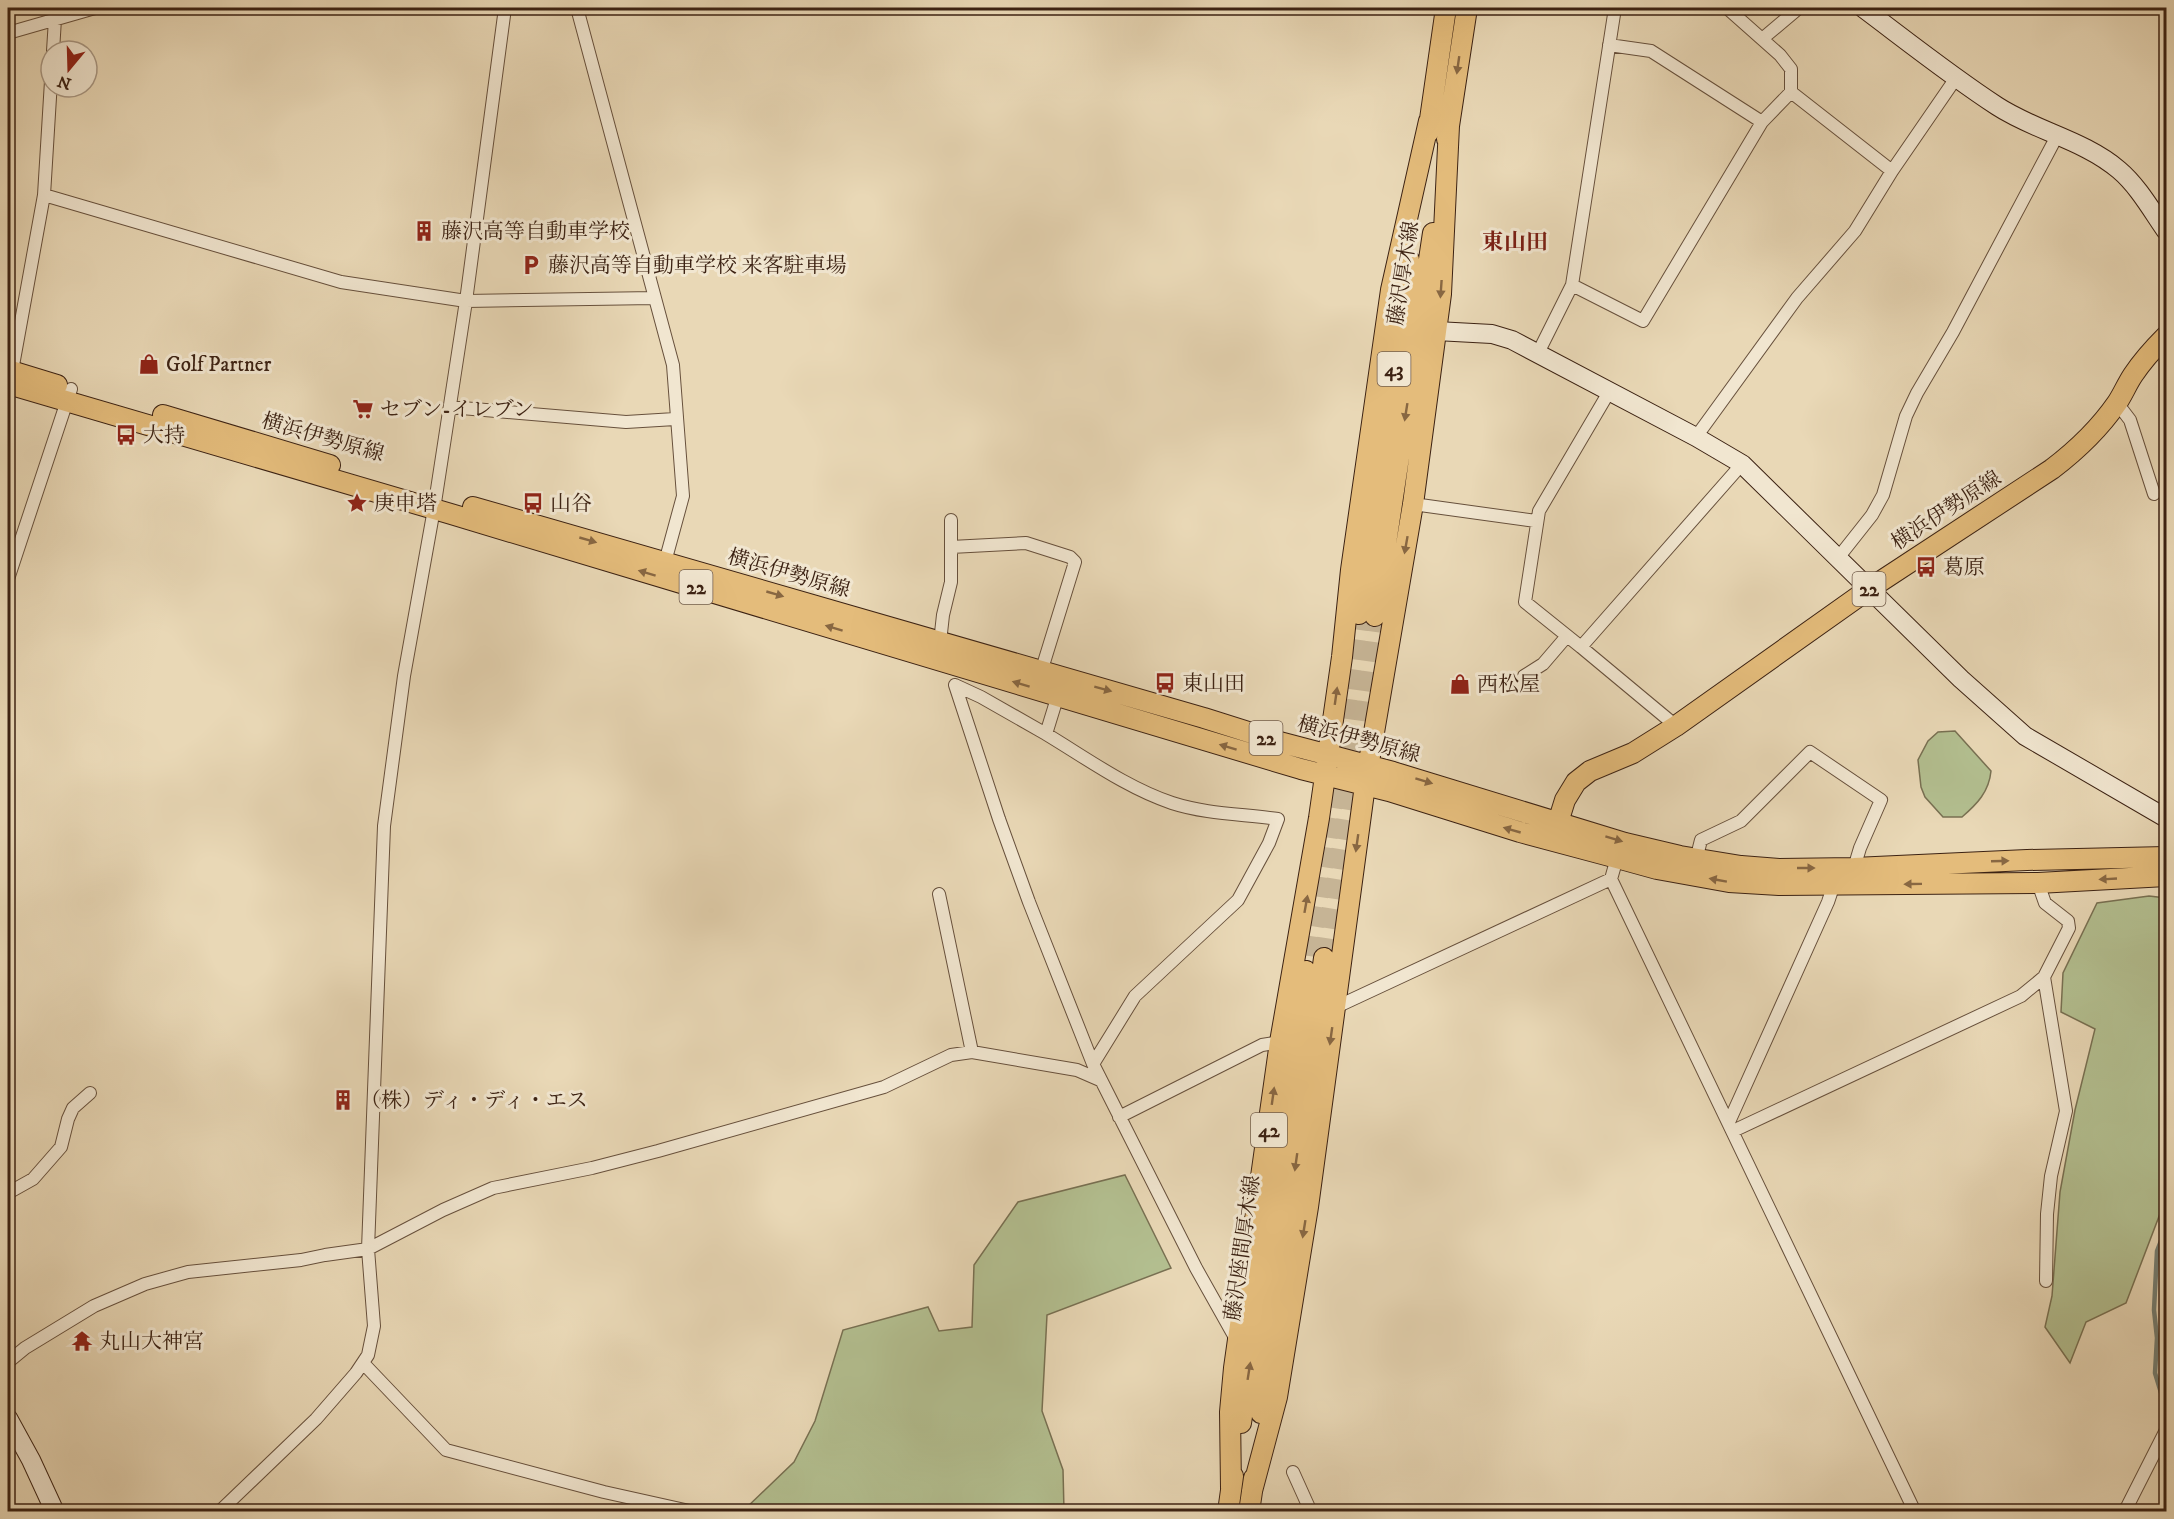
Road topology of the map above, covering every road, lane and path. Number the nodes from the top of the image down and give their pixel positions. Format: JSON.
{"nodes":[{"id":1,"x":95,"y":8,"type":"edge"},
{"id":2,"x":505,"y":8,"type":"edge"},
{"id":3,"x":577,"y":8,"type":"edge"},
{"id":4,"x":1446,"y":8,"type":"edge"},
{"id":5,"x":1467,"y":8,"type":"edge"},
{"id":6,"x":1615,"y":8,"type":"edge"},
{"id":7,"x":1728,"y":8,"type":"edge"},
{"id":8,"x":1799,"y":8,"type":"edge"},
{"id":9,"x":1863,"y":8,"type":"edge"},
{"id":10,"x":55,"y":19,"type":"junction"},
{"id":11,"x":8,"y":33,"type":"edge"},
{"id":12,"x":54,"y":39,"type":"edge"},
{"id":13,"x":1762,"y":39,"type":"junction"},
{"id":14,"x":1609,"y":45,"type":"junction"},
{"id":15,"x":1956,"y":78,"type":"junction"},
{"id":16,"x":1791,"y":92,"type":"junction"},
{"id":17,"x":50,"y":99,"type":"edge"},
{"id":18,"x":1429,"y":121,"type":"junction"},
{"id":19,"x":1762,"y":122,"type":"junction"},
{"id":20,"x":1449,"y":126,"type":"junction"},
{"id":21,"x":2057,"y":136,"type":"junction"},
{"id":22,"x":1892,"y":171,"type":"junction"},
{"id":23,"x":44,"y":195,"type":"junction"},
{"id":24,"x":2166,"y":231,"type":"edge"},
{"id":25,"x":1572,"y":285,"type":"junction"},
{"id":26,"x":654,"y":298,"type":"junction"},
{"id":27,"x":466,"y":301,"type":"junction"},
{"id":28,"x":1436,"y":331,"type":"junction"},
{"id":29,"x":2166,"y":336,"type":"edge"},
{"id":30,"x":1538,"y":353,"type":"junction"},
{"id":31,"x":9,"y":375,"type":"edge"},
{"id":32,"x":1609,"y":392,"type":"junction"},
{"id":33,"x":69,"y":395,"type":"junction"},
{"id":34,"x":2117,"y":403,"type":"junction"},
{"id":35,"x":450,"y":407,"type":"junction"},
{"id":36,"x":675,"y":419,"type":"junction"},
{"id":37,"x":1696,"y":437,"type":"junction"},
{"id":38,"x":1742,"y":464,"type":"junction"},
{"id":39,"x":2154,"y":494,"type":"dead end"},
{"id":40,"x":435,"y":502,"type":"junction"},
{"id":41,"x":1413,"y":504,"type":"junction"},
{"id":42,"x":951,"y":520,"type":"dead end"},
{"id":43,"x":1536,"y":521,"type":"junction"},
{"id":44,"x":951,"y":547,"type":"junction"},
{"id":45,"x":1838,"y":558,"type":"junction"},
{"id":46,"x":665,"y":562,"type":"junction"},
{"id":47,"x":8,"y":579,"type":"edge"},
{"id":48,"x":1869,"y":589,"type":"junction"},
{"id":49,"x":1567,"y":636,"type":"junction"},
{"id":50,"x":940,"y":642,"type":"junction"},
{"id":51,"x":1581,"y":647,"type":"junction"},
{"id":52,"x":1041,"y":672,"type":"junction"},
{"id":53,"x":1524,"y":676,"type":"dead end"},
{"id":54,"x":1058,"y":695,"type":"junction"},
{"id":55,"x":1676,"y":726,"type":"junction"},
{"id":56,"x":1046,"y":734,"type":"junction"},
{"id":57,"x":1328,"y":755,"type":"junction"},
{"id":58,"x":1368,"y":765,"type":"junction"},
{"id":59,"x":1324,"y":775,"type":"junction"},
{"id":60,"x":1365,"y":785,"type":"junction"},
{"id":61,"x":2166,"y":818,"type":"edge"},
{"id":62,"x":1555,"y":831,"type":"junction"},
{"id":63,"x":2166,"y":857,"type":"edge"},
{"id":64,"x":1617,"y":858,"type":"junction"},
{"id":65,"x":1696,"y":860,"type":"junction"},
{"id":66,"x":1854,"y":868,"type":"junction"},
{"id":67,"x":2166,"y":876,"type":"edge"},
{"id":68,"x":1611,"y":879,"type":"junction"},
{"id":69,"x":2038,"y":883,"type":"junction"},
{"id":70,"x":1830,"y":885,"type":"junction"},
{"id":71,"x":939,"y":894,"type":"dead end"},
{"id":72,"x":2044,"y":977,"type":"junction"},
{"id":73,"x":1334,"y":1008,"type":"junction"},
{"id":74,"x":1280,"y":1042,"type":"junction"},
{"id":75,"x":972,"y":1052,"type":"junction"},
{"id":76,"x":1093,"y":1064,"type":"junction"},
{"id":77,"x":1100,"y":1080,"type":"junction"},
{"id":78,"x":90,"y":1093,"type":"dead end"},
{"id":79,"x":1119,"y":1116,"type":"junction"},
{"id":80,"x":1731,"y":1127,"type":"junction"},
{"id":81,"x":8,"y":1193,"type":"edge"},
{"id":82,"x":368,"y":1249,"type":"junction"},
{"id":83,"x":2046,"y":1281,"type":"dead end"},
{"id":84,"x":1238,"y":1342,"type":"junction"},
{"id":85,"x":8,"y":1362,"type":"edge"},
{"id":86,"x":363,"y":1363,"type":"junction"},
{"id":87,"x":8,"y":1418,"type":"edge"},
{"id":88,"x":2166,"y":1430,"type":"edge"},
{"id":89,"x":1293,"y":1472,"type":"dead end"},
{"id":90,"x":1231,"y":1488,"type":"junction"},
{"id":91,"x":1252,"y":1491,"type":"junction"},
{"id":92,"x":55,"y":1512,"type":"edge"},
{"id":93,"x":219,"y":1512,"type":"edge"},
{"id":94,"x":694,"y":1512,"type":"edge"},
{"id":95,"x":1228,"y":1512,"type":"edge"},
{"id":96,"x":1249,"y":1512,"type":"edge"},
{"id":97,"x":1311,"y":1512,"type":"edge"},
{"id":98,"x":1915,"y":1512,"type":"edge"},
{"id":99,"x":2122,"y":1512,"type":"edge"}],
"edges":[{"from":1,"to":10,"type":"street"},
{"from":2,"to":27,"type":"street"},
{"from":3,"to":26,"type":"street"},
{"from":4,"to":18,"type":"main road","name":"藤沢厚木線","number":"43"},
{"from":5,"to":20,"type":"main road","name":"藤沢厚木線","number":"43","one_way":true},
{"from":6,"to":14,"type":"street"},
{"from":7,"to":13,"type":"street"},
{"from":8,"to":13,"type":"street"},
{"from":9,"to":15,"type":"street"},
{"from":10,"to":11,"type":"street"},
{"from":10,"to":12,"type":"street"},
{"from":13,"to":16,"type":"street"},
{"from":14,"to":19,"type":"street"},
{"from":14,"to":25,"type":"street"},
{"from":15,"to":21,"type":"street"},
{"from":15,"to":22,"type":"street"},
{"from":16,"to":19,"type":"street"},
{"from":16,"to":22,"type":"street"},
{"from":17,"to":23,"type":"street"},
{"from":20,"to":18,"type":"main road","name":"藤沢厚木線","number":"43","one_way":true},
{"from":57,"to":18,"type":"main road","one_way":true},
{"from":19,"to":25,"type":"street"},
{"from":20,"to":28,"type":"main road","one_way":true},
{"from":21,"to":24,"type":"street"},
{"from":21,"to":45,"type":"street"},
{"from":22,"to":37,"type":"street"},
{"from":23,"to":27,"type":"street"},
{"from":23,"to":31,"type":"street"},
{"from":25,"to":30,"type":"street"},
{"from":26,"to":27,"type":"street"},
{"from":26,"to":36,"type":"street"},
{"from":27,"to":35,"type":"street"},
{"from":28,"to":30,"type":"street"},
{"from":28,"to":41,"type":"main road"},
{"from":29,"to":34,"type":"main road","name":"横浜伊勢原線","number":"22"},
{"from":30,"to":32,"type":"street"},
{"from":31,"to":33,"type":"main road","name":"横浜伊勢原線","number":"22"},
{"from":32,"to":37,"type":"street"},
{"from":32,"to":43,"type":"street"},
{"from":33,"to":40,"type":"main road","name":"横浜伊勢原線","number":"22"},
{"from":33,"to":47,"type":"street"},
{"from":34,"to":39,"type":"street"},
{"from":34,"to":48,"type":"main road","name":"横浜伊勢原線","number":"22"},
{"from":35,"to":36,"type":"street"},
{"from":35,"to":40,"type":"street"},
{"from":36,"to":46,"type":"street"},
{"from":37,"to":38,"type":"street"},
{"from":38,"to":45,"type":"street"},
{"from":38,"to":51,"type":"street"},
{"from":40,"to":46,"type":"main road","name":"横浜伊勢原線","number":"22","one_way":true},
{"from":54,"to":40,"type":"main road","name":"横浜伊勢原線","number":"22","one_way":true},
{"from":40,"to":82,"type":"street"},
{"from":41,"to":43,"type":"street"},
{"from":41,"to":58,"type":"main road","one_way":true},
{"from":42,"to":44,"type":"street"},
{"from":43,"to":49,"type":"street"},
{"from":44,"to":50,"type":"street"},
{"from":44,"to":52,"type":"street"},
{"from":45,"to":48,"type":"street"},
{"from":46,"to":50,"type":"main road","name":"横浜伊勢原線","number":"22","one_way":true},
{"from":48,"to":55,"type":"main road","name":"横浜伊勢原線","number":"22"},
{"from":48,"to":61,"type":"street"},
{"from":49,"to":51,"type":"street"},
{"from":49,"to":53,"type":"street"},
{"from":50,"to":52,"type":"main road","name":"横浜伊勢原線","number":"22"},
{"from":51,"to":55,"type":"street"},
{"from":52,"to":57,"type":"main road","name":"横浜伊勢原線","number":"22","one_way":true},
{"from":54,"to":56,"type":"street"},
{"from":59,"to":54,"type":"main road","name":"横浜伊勢原線","number":"22","one_way":true},
{"from":55,"to":62,"type":"main road","name":"横浜伊勢原線","number":"22"},
{"from":56,"to":76,"type":"street"},
{"from":56,"to":76,"type":"street"},
{"from":57,"to":58,"type":"main road","name":"横浜伊勢原線","number":"22"},
{"from":57,"to":59,"type":"main road"},
{"from":58,"to":60,"type":"main road"},
{"from":58,"to":62,"type":"main road","name":"横浜伊勢原線","number":"22","one_way":true},
{"from":59,"to":60,"type":"main road","name":"横浜伊勢原線","number":"22"},
{"from":74,"to":59,"type":"main road","number":"42","one_way":true},
{"from":62,"to":60,"type":"main road","name":"横浜伊勢原線","number":"22","one_way":true},
{"from":60,"to":73,"type":"main road","number":"42","one_way":true},
{"from":62,"to":64,"type":"main road","name":"横浜伊勢原線","number":"22"},
{"from":62,"to":65,"type":"main road","name":"横浜伊勢原線","number":"22","one_way":true},
{"from":66,"to":63,"type":"main road","name":"横浜伊勢原線","number":"22","one_way":true},
{"from":64,"to":68,"type":"street"},
{"from":70,"to":64,"type":"main road","name":"横浜伊勢原線","number":"22","one_way":true},
{"from":65,"to":66,"type":"main road","name":"横浜伊勢原線","number":"22","one_way":true},
{"from":65,"to":66,"type":"street"},
{"from":67,"to":69,"type":"main road","name":"横浜伊勢原線","number":"22","one_way":true},
{"from":68,"to":73,"type":"street"},
{"from":68,"to":80,"type":"street"},
{"from":69,"to":70,"type":"main road","name":"横浜伊勢原線","number":"22","one_way":true},
{"from":69,"to":72,"type":"street"},
{"from":70,"to":80,"type":"street"},
{"from":71,"to":75,"type":"street"},
{"from":72,"to":80,"type":"street"},
{"from":72,"to":83,"type":"street"},
{"from":73,"to":91,"type":"main road","number":"42","one_way":true},
{"from":74,"to":79,"type":"street"},
{"from":84,"to":74,"type":"main road","number":"42","one_way":true},
{"from":75,"to":77,"type":"street"},
{"from":75,"to":82,"type":"street"},
{"from":76,"to":77,"type":"street"},
{"from":77,"to":79,"type":"street"},
{"from":78,"to":81,"type":"street"},
{"from":79,"to":84,"type":"street"},
{"from":80,"to":98,"type":"street"},
{"from":82,"to":85,"type":"street"},
{"from":82,"to":86,"type":"street"},
{"from":84,"to":90,"type":"main road","number":"42"},
{"from":86,"to":93,"type":"street"},
{"from":86,"to":94,"type":"street"},
{"from":87,"to":92,"type":"street"},
{"from":88,"to":99,"type":"street"},
{"from":89,"to":97,"type":"street"},
{"from":90,"to":91,"type":"main road","name":"藤沢座間厚木線","number":"42","one_way":true},
{"from":90,"to":95,"type":"main road","name":"藤沢座間厚木線","number":"42"},
{"from":91,"to":96,"type":"main road","name":"藤沢座間厚木線","number":"42"}]}
